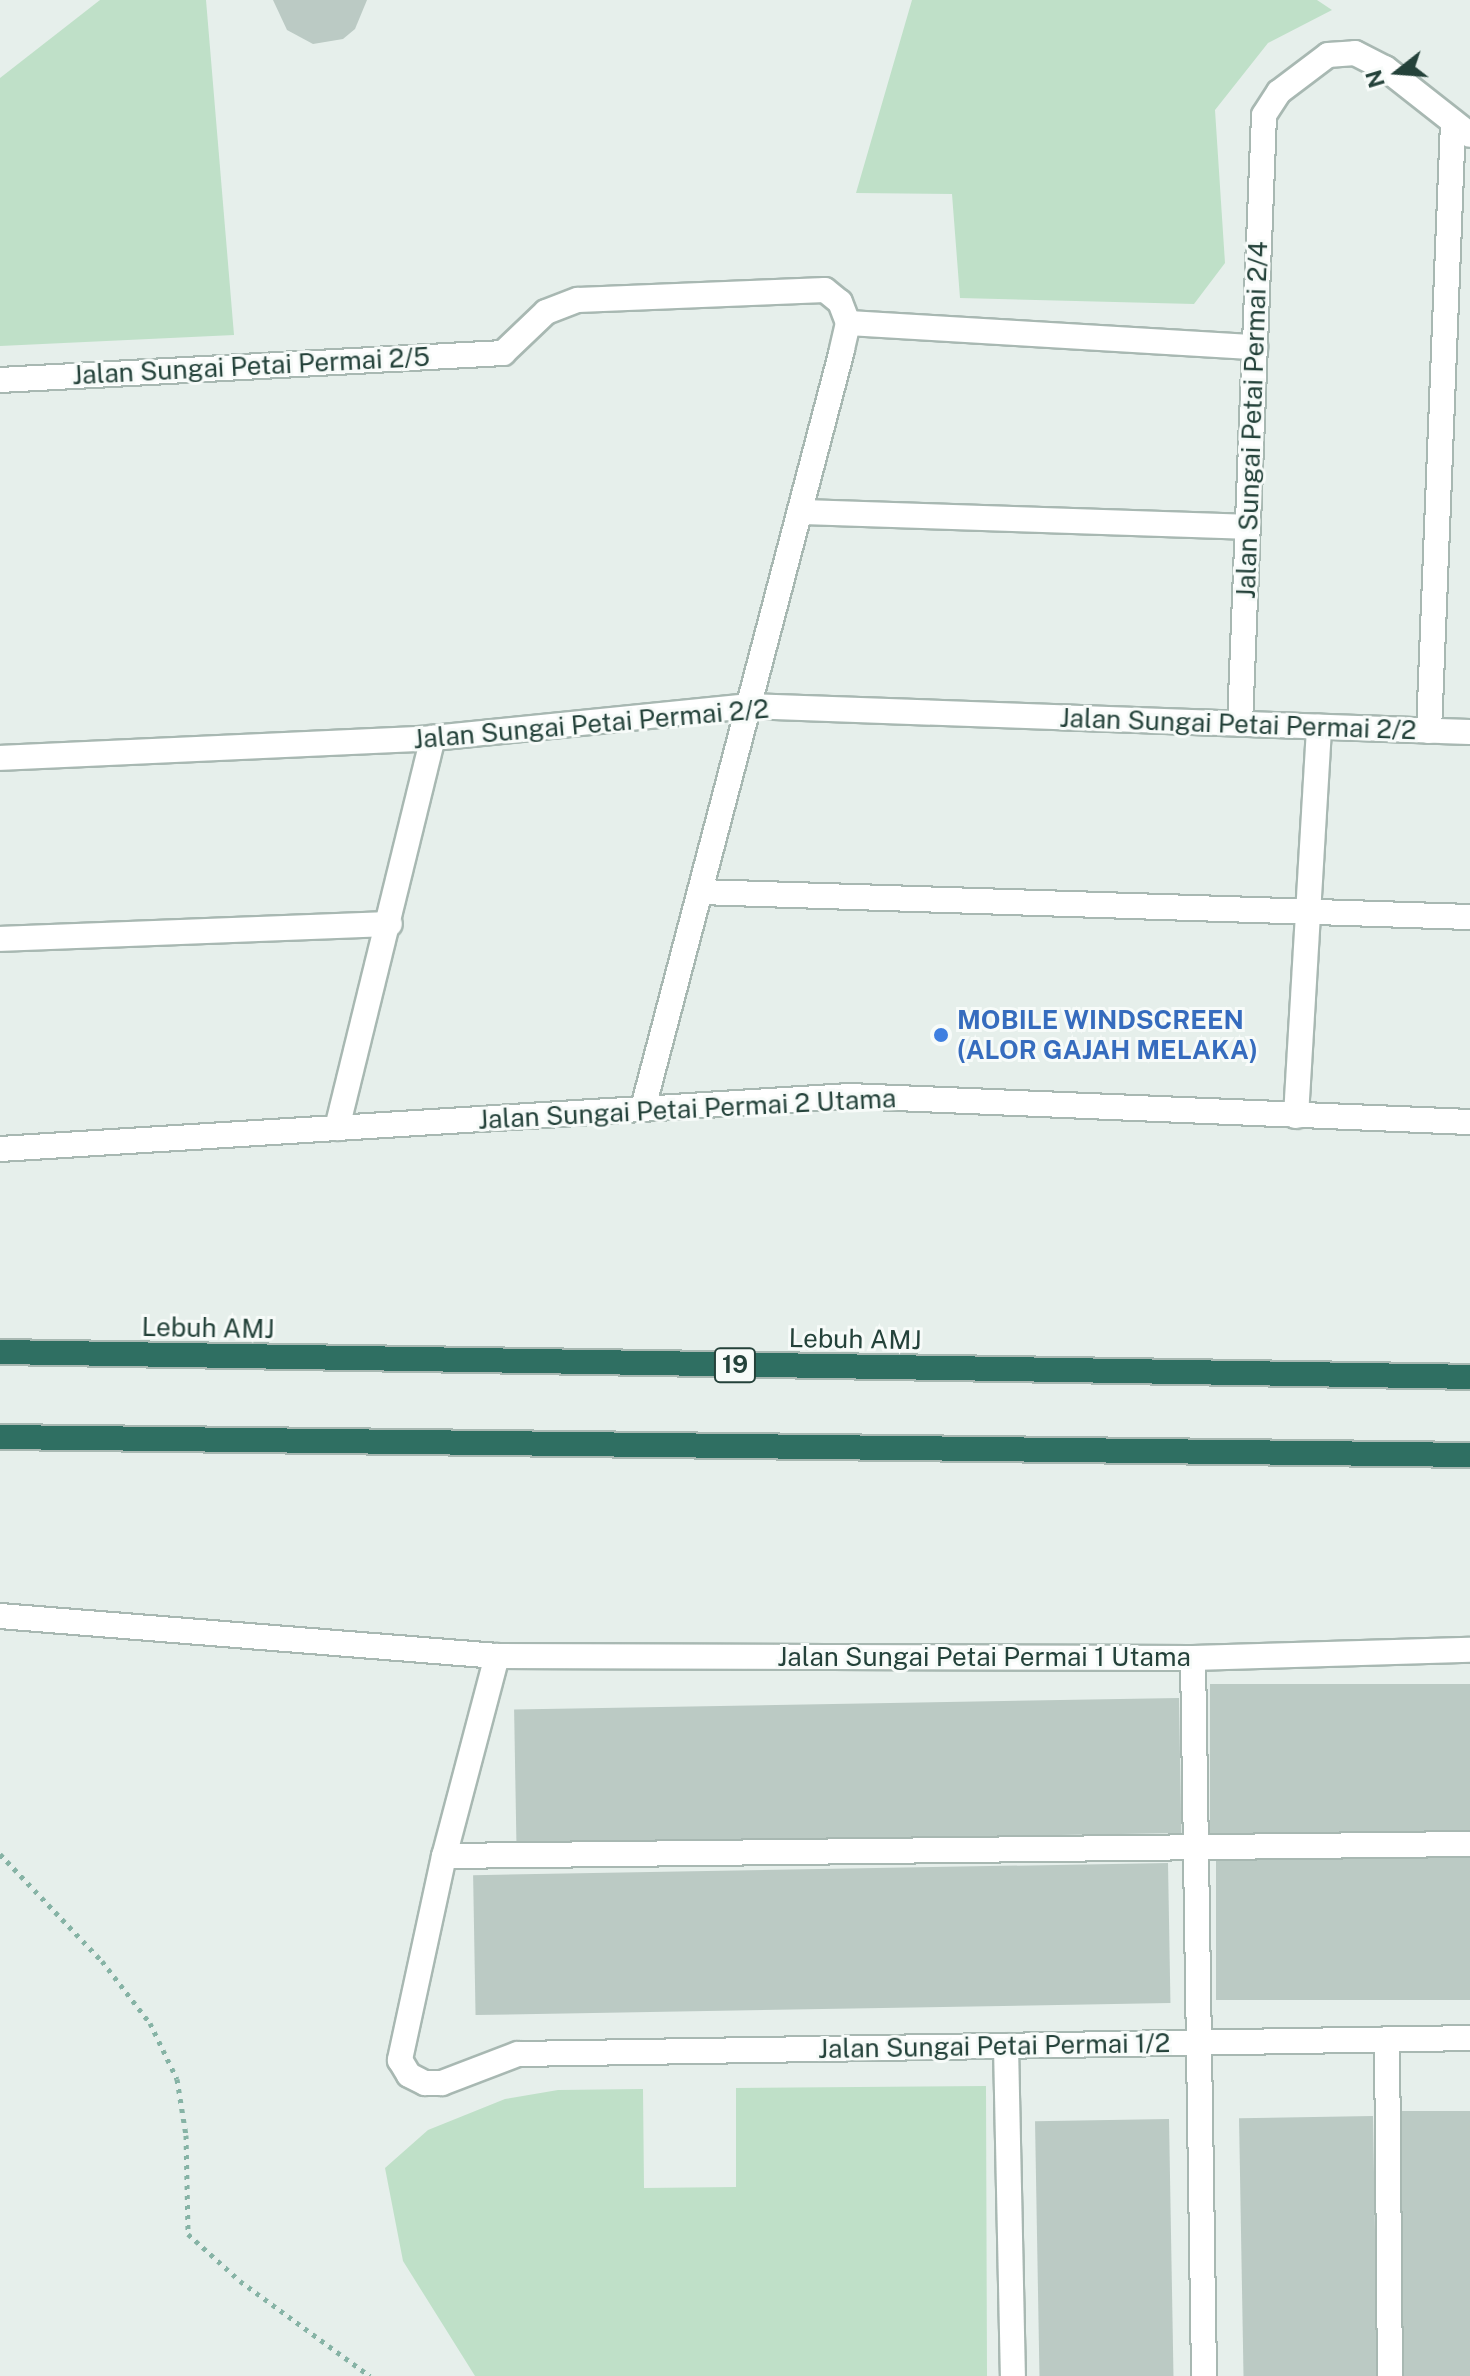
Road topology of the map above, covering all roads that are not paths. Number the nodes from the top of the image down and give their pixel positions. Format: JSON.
{"nodes":[{"id":1,"x":1461,"y":128,"type":"edge"},
{"id":2,"x":848,"y":323,"type":"junction"},
{"id":3,"x":1255,"y":347,"type":"junction"},
{"id":4,"x":0,"y":380,"type":"edge"},
{"id":5,"x":800,"y":512,"type":"junction"},
{"id":6,"x":1248,"y":527,"type":"junction"},
{"id":7,"x":747,"y":706,"type":"junction"},
{"id":8,"x":1240,"y":724,"type":"junction"},
{"id":9,"x":1319,"y":727,"type":"junction"},
{"id":10,"x":1429,"y":731,"type":"junction"},
{"id":11,"x":1470,"y":732,"type":"edge"},
{"id":12,"x":433,"y":738,"type":"junction"},
{"id":13,"x":0,"y":758,"type":"edge"},
{"id":14,"x":700,"y":892,"type":"junction"},
{"id":15,"x":1308,"y":912,"type":"junction"},
{"id":16,"x":1470,"y":917,"type":"edge"},
{"id":17,"x":390,"y":924,"type":"junction"},
{"id":18,"x":0,"y":939,"type":"edge"},
{"id":19,"x":643,"y":1108,"type":"junction"},
{"id":20,"x":1296,"y":1116,"type":"junction"},
{"id":21,"x":1470,"y":1122,"type":"edge"},
{"id":22,"x":337,"y":1128,"type":"junction"},
{"id":23,"x":0,"y":1149,"type":"edge"},
{"id":24,"x":0,"y":1352,"type":"edge"},
{"id":25,"x":1470,"y":1377,"type":"edge"},
{"id":26,"x":0,"y":1437,"type":"edge"},
{"id":27,"x":1470,"y":1455,"type":"edge"},
{"id":28,"x":0,"y":1616,"type":"edge"},
{"id":29,"x":1470,"y":1650,"type":"edge"},
{"id":30,"x":497,"y":1656,"type":"junction"},
{"id":31,"x":1193,"y":1658,"type":"junction"},
{"id":32,"x":1470,"y":1844,"type":"edge"},
{"id":33,"x":1196,"y":1847,"type":"junction"},
{"id":34,"x":444,"y":1856,"type":"junction"},
{"id":35,"x":1470,"y":2038,"type":"edge"},
{"id":36,"x":1387,"y":2039,"type":"junction"},
{"id":37,"x":1199,"y":2042,"type":"junction"},
{"id":38,"x":1006,"y":2046,"type":"junction"},
{"id":39,"x":1013,"y":2376,"type":"edge"},
{"id":40,"x":1204,"y":2376,"type":"edge"},
{"id":41,"x":1390,"y":2376,"type":"edge"}],
"edges":[{"from":1,"to":3,"type":"street","name":"Jalan Sungai Petai Permai 2/4"},
{"from":1,"to":10,"type":"street"},
{"from":2,"to":3,"type":"street"},
{"from":2,"to":4,"type":"street","name":"Jalan Sungai Petai Permai 2/5"},
{"from":2,"to":5,"type":"street"},
{"from":3,"to":6,"type":"street","name":"Jalan Sungai Petai Permai 2/4"},
{"from":5,"to":6,"type":"street"},
{"from":5,"to":7,"type":"street"},
{"from":6,"to":8,"type":"street","name":"Jalan Sungai Petai Permai 2/4"},
{"from":7,"to":8,"type":"street","name":"Jalan Sungai Petai Permai 2/2"},
{"from":7,"to":12,"type":"street","name":"Jalan Sungai Petai Permai 2/2"},
{"from":7,"to":14,"type":"street"},
{"from":8,"to":9,"type":"street","name":"Jalan Sungai Petai Permai 2/2"},
{"from":9,"to":10,"type":"street","name":"Jalan Sungai Petai Permai 2/2"},
{"from":9,"to":15,"type":"street"},
{"from":10,"to":11,"type":"street","name":"Jalan Sungai Petai Permai 2/2"},
{"from":12,"to":13,"type":"street","name":"Jalan Sungai Petai Permai 2/2"},
{"from":12,"to":17,"type":"street"},
{"from":14,"to":15,"type":"street"},
{"from":14,"to":19,"type":"street"},
{"from":15,"to":16,"type":"street"},
{"from":15,"to":20,"type":"street"},
{"from":17,"to":18,"type":"street"},
{"from":17,"to":22,"type":"street"},
{"from":19,"to":20,"type":"street","name":"Jalan Sungai Petai Permai 2 Utama"},
{"from":19,"to":22,"type":"street","name":"Jalan Sungai Petai Permai 2 Utama"},
{"from":20,"to":21,"type":"street","name":"Jalan Sungai Petai Permai 2 Utama"},
{"from":22,"to":23,"type":"street","name":"Jalan Sungai Petai Permai 2 Utama"},
{"from":24,"to":25,"type":"highway","name":"Lebuh AMJ","number":"19"},
{"from":26,"to":27,"type":"highway"},
{"from":28,"to":30,"type":"street","name":"Jalan Sungai Petai Permai 1 Utama"},
{"from":29,"to":31,"type":"street","name":"Jalan Sungai Petai Permai 1 Utama"},
{"from":30,"to":31,"type":"street","name":"Jalan Sungai Petai Permai 1 Utama"},
{"from":30,"to":34,"type":"street","name":"Jalan Sungai Petai Permai 1/2"},
{"from":31,"to":33,"type":"street"},
{"from":32,"to":33,"type":"street"},
{"from":33,"to":34,"type":"street"},
{"from":33,"to":37,"type":"street"},
{"from":34,"to":38,"type":"street","name":"Jalan Sungai Petai Permai 1/2"},
{"from":35,"to":36,"type":"street","name":"Jalan Sungai Petai Permai 1/2"},
{"from":36,"to":37,"type":"street","name":"Jalan Sungai Petai Permai 1/2"},
{"from":36,"to":41,"type":"street"},
{"from":37,"to":38,"type":"street","name":"Jalan Sungai Petai Permai 1/2"},
{"from":37,"to":40,"type":"street"},
{"from":38,"to":39,"type":"street"}]}
